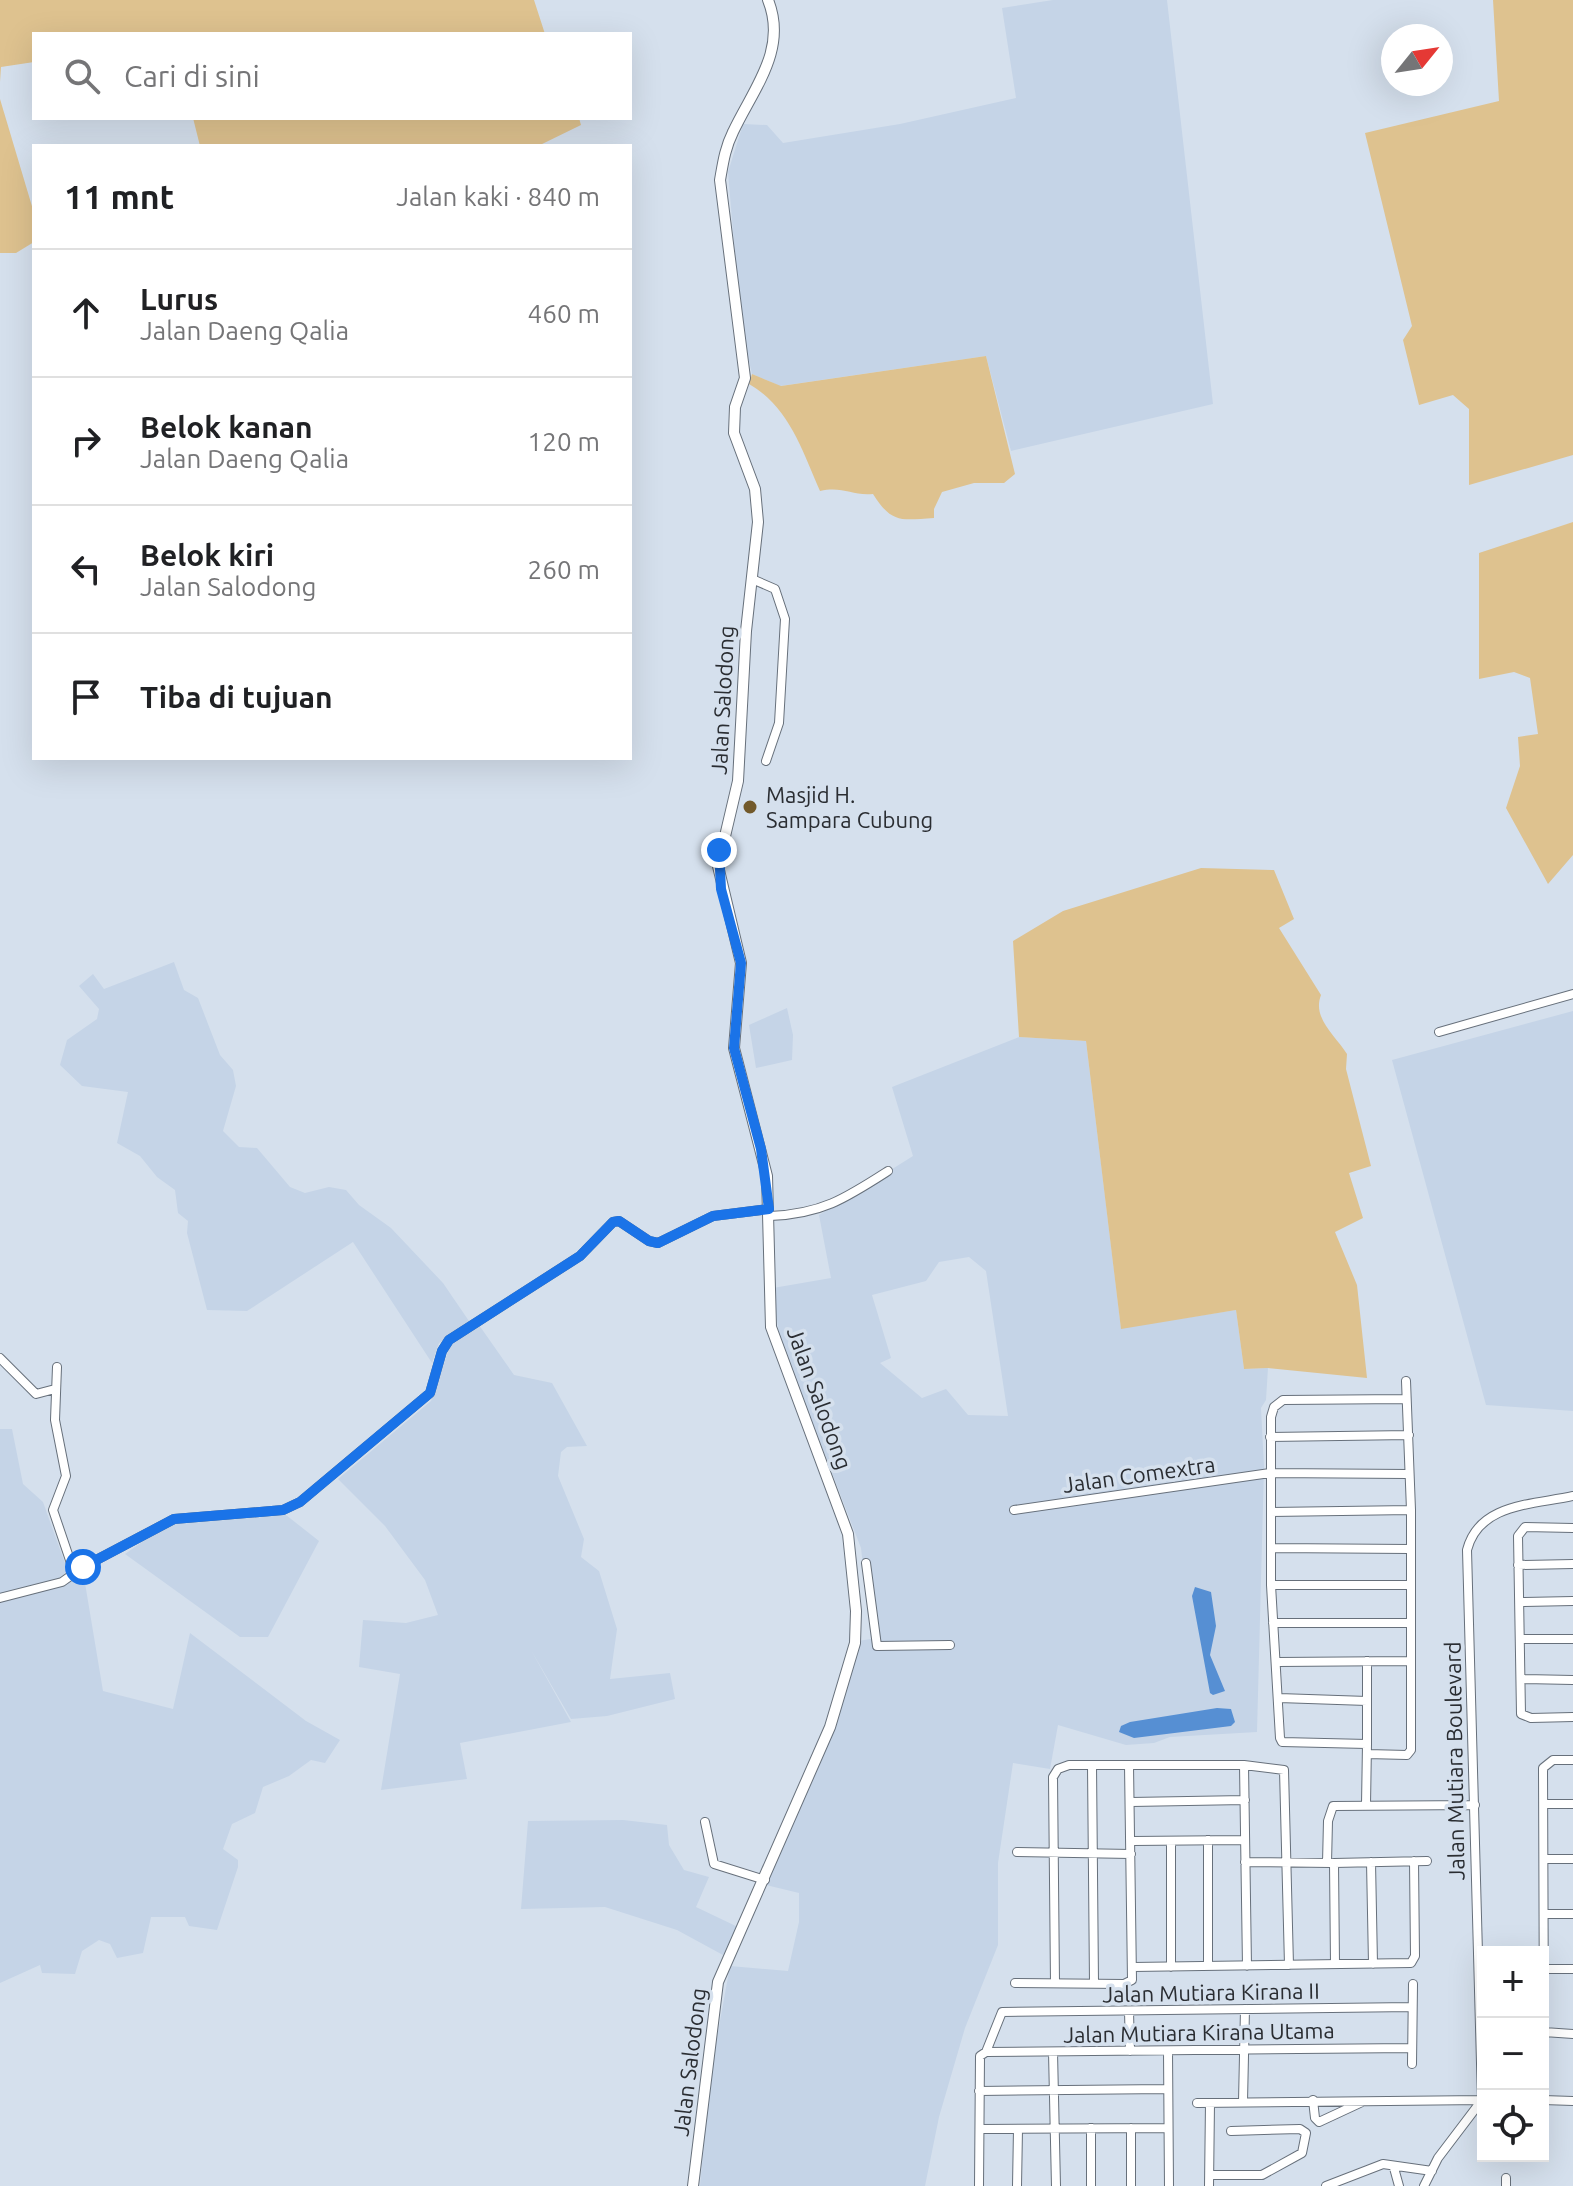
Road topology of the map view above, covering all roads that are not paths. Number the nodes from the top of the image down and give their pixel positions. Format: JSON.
{"nodes":[{"id":1,"x":768,"y":0,"type":"edge"},
{"id":2,"x":752,"y":579,"type":"junction"},
{"id":3,"x":766,"y":761,"type":"dead end"},
{"id":4,"x":1573,"y":994,"type":"edge"},
{"id":5,"x":1439,"y":1032,"type":"dead end"},
{"id":6,"x":888,"y":1171,"type":"dead end"},
{"id":7,"x":770,"y":1213,"type":"junction"},
{"id":8,"x":0,"y":1358,"type":"edge"},
{"id":9,"x":57,"y":1367,"type":"dead end"},
{"id":10,"x":1406,"y":1381,"type":"dead end"},
{"id":11,"x":55,"y":1389,"type":"junction"},
{"id":12,"x":1406,"y":1399,"type":"junction"},
{"id":13,"x":1409,"y":1435,"type":"junction"},
{"id":14,"x":1270,"y":1437,"type":"junction"},
{"id":15,"x":1270,"y":1473,"type":"junction"},
{"id":16,"x":1408,"y":1474,"type":"junction"},
{"id":17,"x":1573,"y":1496,"type":"edge"},
{"id":18,"x":1014,"y":1510,"type":"dead end"},
{"id":19,"x":1411,"y":1510,"type":"junction"},
{"id":20,"x":1271,"y":1512,"type":"junction"},
{"id":21,"x":1573,"y":1528,"type":"edge"},
{"id":22,"x":1272,"y":1548,"type":"junction"},
{"id":23,"x":1410,"y":1549,"type":"junction"},
{"id":24,"x":866,"y":1563,"type":"dead end"},
{"id":25,"x":1573,"y":1564,"type":"edge"},
{"id":26,"x":1518,"y":1565,"type":"junction"},
{"id":27,"x":74,"y":1572,"type":"junction"},
{"id":28,"x":1271,"y":1585,"type":"junction"},
{"id":29,"x":1410,"y":1585,"type":"junction"},
{"id":30,"x":0,"y":1598,"type":"edge"},
{"id":31,"x":1573,"y":1601,"type":"edge"},
{"id":32,"x":1520,"y":1602,"type":"junction"},
{"id":33,"x":1273,"y":1623,"type":"junction"},
{"id":34,"x":1410,"y":1623,"type":"junction"},
{"id":35,"x":1522,"y":1639,"type":"junction"},
{"id":36,"x":1573,"y":1639,"type":"edge"},
{"id":37,"x":950,"y":1645,"type":"dead end"},
{"id":38,"x":1367,"y":1661,"type":"junction"},
{"id":39,"x":1411,"y":1661,"type":"junction"},
{"id":40,"x":1277,"y":1662,"type":"junction"},
{"id":41,"x":1523,"y":1679,"type":"junction"},
{"id":42,"x":1573,"y":1680,"type":"edge"},
{"id":43,"x":1279,"y":1698,"type":"junction"},
{"id":44,"x":1367,"y":1701,"type":"junction"},
{"id":45,"x":1573,"y":1717,"type":"edge"},
{"id":46,"x":1367,"y":1749,"type":"junction"},
{"id":47,"x":1573,"y":1760,"type":"edge"},
{"id":48,"x":1092,"y":1765,"type":"junction"},
{"id":49,"x":1129,"y":1765,"type":"junction"},
{"id":50,"x":1244,"y":1765,"type":"junction"},
{"id":51,"x":1245,"y":1800,"type":"junction"},
{"id":52,"x":1131,"y":1802,"type":"junction"},
{"id":53,"x":1544,"y":1804,"type":"junction"},
{"id":54,"x":1573,"y":1804,"type":"edge"},
{"id":55,"x":1366,"y":1805,"type":"junction"},
{"id":56,"x":1475,"y":1805,"type":"junction"},
{"id":57,"x":705,"y":1822,"type":"dead end"},
{"id":58,"x":1208,"y":1840,"type":"junction"},
{"id":59,"x":1244,"y":1840,"type":"junction"},
{"id":60,"x":1132,"y":1841,"type":"junction"},
{"id":61,"x":1171,"y":1841,"type":"junction"},
{"id":62,"x":1017,"y":1852,"type":"dead end"},
{"id":63,"x":1092,"y":1854,"type":"junction"},
{"id":64,"x":1131,"y":1854,"type":"junction"},
{"id":65,"x":1054,"y":1855,"type":"junction"},
{"id":66,"x":1545,"y":1859,"type":"junction"},
{"id":67,"x":1573,"y":1859,"type":"edge"},
{"id":68,"x":1414,"y":1861,"type":"junction"},
{"id":69,"x":1427,"y":1861,"type":"dead end"},
{"id":70,"x":1245,"y":1862,"type":"junction"},
{"id":71,"x":1371,"y":1862,"type":"junction"},
{"id":72,"x":1286,"y":1863,"type":"junction"},
{"id":73,"x":1330,"y":1863,"type":"junction"},
{"id":74,"x":765,"y":1880,"type":"junction"},
{"id":75,"x":1546,"y":1914,"type":"junction"},
{"id":76,"x":1573,"y":1914,"type":"edge"},
{"id":77,"x":1546,"y":1946,"type":"edge"},
{"id":78,"x":1335,"y":1964,"type":"junction"},
{"id":79,"x":1373,"y":1964,"type":"junction"},
{"id":80,"x":1289,"y":1965,"type":"junction"},
{"id":81,"x":1208,"y":1966,"type":"junction"},
{"id":82,"x":1247,"y":1966,"type":"junction"},
{"id":83,"x":1133,"y":1967,"type":"junction"},
{"id":84,"x":1171,"y":1967,"type":"junction"},
{"id":85,"x":1549,"y":1969,"type":"edge"},
{"id":86,"x":1573,"y":1969,"type":"edge"},
{"id":87,"x":1015,"y":1983,"type":"dead end"},
{"id":88,"x":1055,"y":1983,"type":"junction"},
{"id":89,"x":1094,"y":1983,"type":"junction"},
{"id":90,"x":1413,"y":1984,"type":"dead end"},
{"id":91,"x":1412,"y":2007,"type":"junction"},
{"id":92,"x":1245,"y":2009,"type":"junction"},
{"id":93,"x":1129,"y":2011,"type":"junction"},
{"id":94,"x":1549,"y":2033,"type":"edge"},
{"id":95,"x":1573,"y":2034,"type":"edge"},
{"id":96,"x":1412,"y":2048,"type":"junction"},
{"id":97,"x":1244,"y":2049,"type":"junction"},
{"id":98,"x":1130,"y":2051,"type":"junction"},
{"id":99,"x":1168,"y":2051,"type":"junction"},
{"id":100,"x":986,"y":2052,"type":"junction"},
{"id":101,"x":1053,"y":2052,"type":"junction"},
{"id":102,"x":1412,"y":2064,"type":"dead end"},
{"id":103,"x":1167,"y":2089,"type":"junction"},
{"id":104,"x":1483,"y":2090,"type":"edge"},
{"id":105,"x":979,"y":2091,"type":"junction"},
{"id":106,"x":1053,"y":2091,"type":"junction"},
{"id":107,"x":1313,"y":2100,"type":"junction"},
{"id":108,"x":1477,"y":2100,"type":"edge"},
{"id":109,"x":1549,"y":2100,"type":"edge"},
{"id":110,"x":1366,"y":2101,"type":"junction"},
{"id":111,"x":1573,"y":2101,"type":"edge"},
{"id":112,"x":1243,"y":2102,"type":"junction"},
{"id":113,"x":1197,"y":2103,"type":"dead end"},
{"id":114,"x":1210,"y":2103,"type":"junction"},
{"id":115,"x":1477,"y":2108,"type":"edge"},
{"id":116,"x":1055,"y":2128,"type":"junction"},
{"id":117,"x":1091,"y":2128,"type":"junction"},
{"id":118,"x":1131,"y":2128,"type":"junction"},
{"id":119,"x":1168,"y":2128,"type":"junction"},
{"id":120,"x":980,"y":2129,"type":"junction"},
{"id":121,"x":1018,"y":2129,"type":"junction"},
{"id":122,"x":1231,"y":2131,"type":"dead end"},
{"id":123,"x":1394,"y":2168,"type":"junction"},
{"id":124,"x":1432,"y":2171,"type":"junction"},
{"id":125,"x":1210,"y":2175,"type":"junction"},
{"id":126,"x":693,"y":2186,"type":"edge"},
{"id":127,"x":979,"y":2186,"type":"edge"},
{"id":128,"x":1017,"y":2186,"type":"edge"},
{"id":129,"x":1056,"y":2186,"type":"edge"},
{"id":130,"x":1091,"y":2186,"type":"edge"},
{"id":131,"x":1131,"y":2186,"type":"edge"},
{"id":132,"x":1169,"y":2186,"type":"edge"},
{"id":133,"x":1209,"y":2186,"type":"edge"},
{"id":134,"x":1326,"y":2186,"type":"edge"},
{"id":135,"x":1399,"y":2186,"type":"edge"},
{"id":136,"x":1424,"y":2186,"type":"edge"}],
"edges":[{"from":1,"to":2,"type":"street","name":"Jalan Salodong"},
{"from":2,"to":3,"type":"street"},
{"from":2,"to":7,"type":"street","name":"Jalan Salodong"},
{"from":4,"to":5,"type":"street"},
{"from":6,"to":7,"type":"street"},
{"from":7,"to":27,"type":"street"},
{"from":7,"to":74,"type":"street","name":"Jalan Salodong"},
{"from":8,"to":11,"type":"street"},
{"from":9,"to":11,"type":"street"},
{"from":10,"to":12,"type":"street"},
{"from":11,"to":27,"type":"street"},
{"from":12,"to":13,"type":"street"},
{"from":12,"to":14,"type":"street"},
{"from":13,"to":14,"type":"street"},
{"from":13,"to":16,"type":"street"},
{"from":14,"to":15,"type":"street"},
{"from":15,"to":16,"type":"street","name":"Jalan Comextra"},
{"from":15,"to":18,"type":"street","name":"Jalan Comextra"},
{"from":15,"to":20,"type":"street"},
{"from":16,"to":19,"type":"street"},
{"from":17,"to":56,"type":"street","name":"Jalan Mutiara Boulevard"},
{"from":19,"to":20,"type":"street"},
{"from":19,"to":23,"type":"street"},
{"from":20,"to":22,"type":"street"},
{"from":21,"to":26,"type":"street"},
{"from":22,"to":23,"type":"street"},
{"from":22,"to":28,"type":"street"},
{"from":23,"to":29,"type":"street"},
{"from":24,"to":37,"type":"street"},
{"from":25,"to":26,"type":"street"},
{"from":26,"to":32,"type":"street"},
{"from":27,"to":30,"type":"street"},
{"from":28,"to":29,"type":"street"},
{"from":28,"to":33,"type":"street"},
{"from":29,"to":34,"type":"street"},
{"from":31,"to":32,"type":"street"},
{"from":32,"to":35,"type":"street"},
{"from":33,"to":34,"type":"street"},
{"from":33,"to":40,"type":"street"},
{"from":34,"to":39,"type":"street"},
{"from":35,"to":36,"type":"street"},
{"from":35,"to":41,"type":"street"},
{"from":38,"to":39,"type":"street"},
{"from":38,"to":40,"type":"street"},
{"from":38,"to":44,"type":"street"},
{"from":39,"to":46,"type":"street"},
{"from":40,"to":43,"type":"street"},
{"from":41,"to":42,"type":"street"},
{"from":41,"to":45,"type":"street"},
{"from":43,"to":44,"type":"street"},
{"from":43,"to":46,"type":"street"},
{"from":44,"to":46,"type":"street"},
{"from":46,"to":55,"type":"street"},
{"from":47,"to":53,"type":"street"},
{"from":48,"to":49,"type":"street"},
{"from":48,"to":63,"type":"street"},
{"from":48,"to":65,"type":"street"},
{"from":49,"to":50,"type":"street"},
{"from":49,"to":52,"type":"street"},
{"from":50,"to":51,"type":"street"},
{"from":50,"to":72,"type":"street"},
{"from":51,"to":52,"type":"street"},
{"from":51,"to":59,"type":"street"},
{"from":52,"to":60,"type":"street"},
{"from":53,"to":54,"type":"street"},
{"from":53,"to":66,"type":"street"},
{"from":55,"to":56,"type":"street"},
{"from":55,"to":73,"type":"street"},
{"from":56,"to":104,"type":"street","name":"Jalan Mutiara Boulevard"},
{"from":57,"to":74,"type":"street"},
{"from":58,"to":59,"type":"street"},
{"from":58,"to":61,"type":"street"},
{"from":58,"to":81,"type":"street"},
{"from":59,"to":70,"type":"street"},
{"from":60,"to":61,"type":"street"},
{"from":60,"to":64,"type":"street"},
{"from":61,"to":84,"type":"street"},
{"from":62,"to":65,"type":"street"},
{"from":63,"to":64,"type":"street"},
{"from":63,"to":65,"type":"street"},
{"from":63,"to":89,"type":"street"},
{"from":64,"to":83,"type":"street"},
{"from":65,"to":88,"type":"street"},
{"from":66,"to":67,"type":"street"},
{"from":66,"to":75,"type":"street"},
{"from":68,"to":69,"type":"street"},
{"from":68,"to":71,"type":"street"},
{"from":68,"to":79,"type":"street"},
{"from":70,"to":72,"type":"street"},
{"from":70,"to":82,"type":"street"},
{"from":71,"to":73,"type":"street"},
{"from":71,"to":79,"type":"street"},
{"from":72,"to":73,"type":"street"},
{"from":72,"to":80,"type":"street"},
{"from":73,"to":78,"type":"street"},
{"from":74,"to":126,"type":"street","name":"Jalan Salodong"},
{"from":75,"to":76,"type":"street"},
{"from":75,"to":77,"type":"street"},
{"from":78,"to":79,"type":"street"},
{"from":78,"to":80,"type":"street"},
{"from":80,"to":82,"type":"street"},
{"from":81,"to":82,"type":"street"},
{"from":81,"to":84,"type":"street"},
{"from":83,"to":84,"type":"street"},
{"from":83,"to":89,"type":"street"},
{"from":85,"to":86,"type":"street"},
{"from":87,"to":88,"type":"street"},
{"from":88,"to":89,"type":"street"},
{"from":90,"to":91,"type":"street"},
{"from":91,"to":92,"type":"street","name":"Jalan Mutiara Kirana II"},
{"from":91,"to":96,"type":"street"},
{"from":92,"to":93,"type":"street","name":"Jalan Mutiara Kirana II"},
{"from":92,"to":97,"type":"street"},
{"from":93,"to":98,"type":"street"},
{"from":93,"to":100,"type":"street","name":"Jalan Mutiara Kirana II"},
{"from":94,"to":95,"type":"street"},
{"from":96,"to":97,"type":"street","name":"Jalan Mutiara Kirana Utama"},
{"from":96,"to":102,"type":"street"},
{"from":97,"to":99,"type":"street","name":"Jalan Mutiara Kirana Utama"},
{"from":97,"to":112,"type":"street"},
{"from":98,"to":99,"type":"street","name":"Jalan Mutiara Kirana Utama"},
{"from":98,"to":101,"type":"street","name":"Jalan Mutiara Kirana Utama"},
{"from":99,"to":103,"type":"street"},
{"from":100,"to":101,"type":"street","name":"Jalan Mutiara Kirana Utama"},
{"from":100,"to":105,"type":"street"},
{"from":101,"to":106,"type":"street"},
{"from":103,"to":106,"type":"street"},
{"from":103,"to":119,"type":"street"},
{"from":105,"to":106,"type":"street"},
{"from":105,"to":120,"type":"street"},
{"from":106,"to":116,"type":"street"},
{"from":107,"to":110,"type":"street"},
{"from":107,"to":110,"type":"street"},
{"from":107,"to":112,"type":"street"},
{"from":108,"to":110,"type":"street"},
{"from":109,"to":111,"type":"street"},
{"from":112,"to":114,"type":"street"},
{"from":113,"to":114,"type":"street"},
{"from":114,"to":125,"type":"street"},
{"from":115,"to":124,"type":"street"},
{"from":116,"to":117,"type":"street"},
{"from":116,"to":121,"type":"street"},
{"from":116,"to":129,"type":"street"},
{"from":117,"to":118,"type":"street"},
{"from":117,"to":130,"type":"street"},
{"from":118,"to":119,"type":"street"},
{"from":118,"to":131,"type":"street"},
{"from":119,"to":132,"type":"street"},
{"from":120,"to":121,"type":"street"},
{"from":120,"to":127,"type":"street"},
{"from":121,"to":128,"type":"street"},
{"from":122,"to":125,"type":"street"},
{"from":123,"to":124,"type":"street"},
{"from":123,"to":134,"type":"street"},
{"from":123,"to":135,"type":"street"},
{"from":124,"to":136,"type":"street"},
{"from":125,"to":133,"type":"street"}]}
